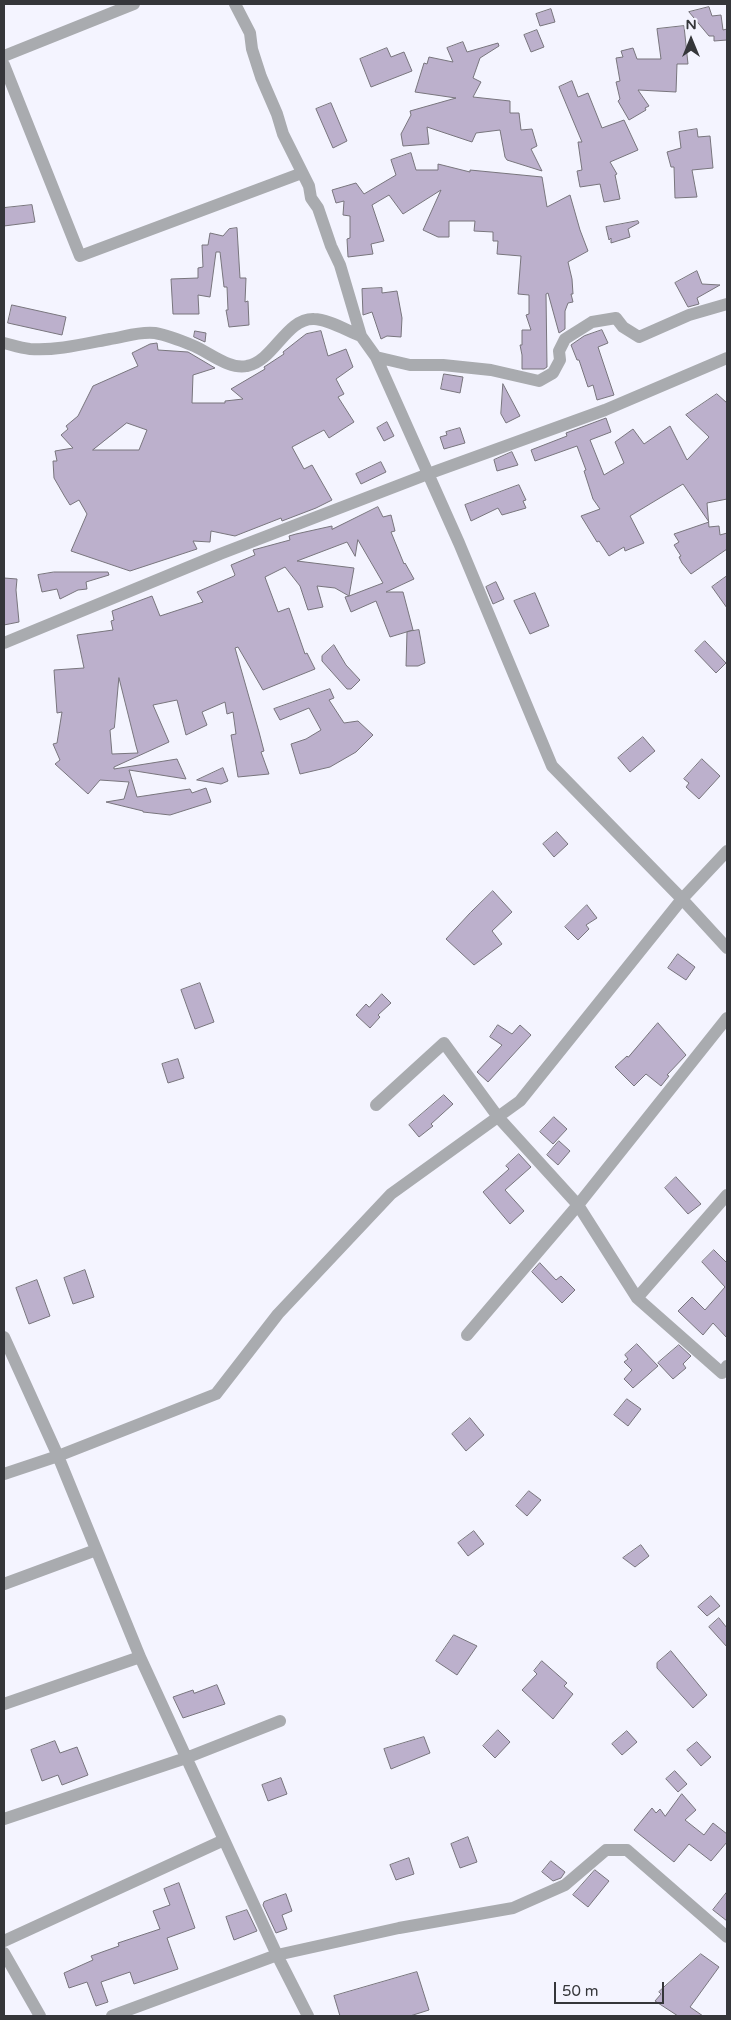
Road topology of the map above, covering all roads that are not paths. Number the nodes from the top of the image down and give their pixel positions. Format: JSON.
{"nodes":[{"id":1,"x":134,"y":4,"type":"edge"},
{"id":2,"x":235,"y":4,"type":"edge"},
{"id":3,"x":4,"y":56,"type":"edge"},
{"id":4,"x":4,"y":65,"type":"edge"},
{"id":5,"x":302,"y":173,"type":"junction"},
{"id":6,"x":727,"y":304,"type":"edge"},
{"id":7,"x":361,"y":336,"type":"junction"},
{"id":8,"x":4,"y":343,"type":"edge"},
{"id":9,"x":376,"y":357,"type":"junction"},
{"id":10,"x":727,"y":358,"type":"edge"},
{"id":11,"x":428,"y":474,"type":"junction"},
{"id":12,"x":4,"y":643,"type":"edge"},
{"id":13,"x":727,"y":851,"type":"edge"},
{"id":14,"x":682,"y":899,"type":"junction"},
{"id":15,"x":727,"y":948,"type":"edge"},
{"id":16,"x":727,"y":1018,"type":"edge"},
{"id":17,"x":376,"y":1105,"type":"dead end"},
{"id":18,"x":498,"y":1117,"type":"junction"},
{"id":19,"x":727,"y":1195,"type":"edge"},
{"id":20,"x":578,"y":1205,"type":"junction"},
{"id":21,"x":637,"y":1298,"type":"junction"},
{"id":22,"x":467,"y":1334,"type":"dead end"},
{"id":23,"x":4,"y":1337,"type":"edge"},
{"id":24,"x":727,"y":1366,"type":"edge"},
{"id":25,"x":58,"y":1456,"type":"junction"},
{"id":26,"x":4,"y":1474,"type":"edge"},
{"id":27,"x":96,"y":1550,"type":"junction"},
{"id":28,"x":4,"y":1584,"type":"edge"},
{"id":29,"x":140,"y":1657,"type":"junction"},
{"id":30,"x":4,"y":1704,"type":"edge"},
{"id":31,"x":280,"y":1721,"type":"dead end"},
{"id":32,"x":186,"y":1758,"type":"junction"},
{"id":33,"x":4,"y":1819,"type":"edge"},
{"id":34,"x":224,"y":1840,"type":"junction"},
{"id":35,"x":727,"y":1937,"type":"edge"},
{"id":36,"x":4,"y":1940,"type":"edge"},
{"id":37,"x":4,"y":1953,"type":"edge"},
{"id":38,"x":277,"y":1955,"type":"junction"},
{"id":39,"x":40,"y":2016,"type":"edge"},
{"id":40,"x":112,"y":2016,"type":"edge"},
{"id":41,"x":308,"y":2016,"type":"edge"}],
"edges":[{"from":1,"to":3,"type":"street"},
{"from":2,"to":5,"type":"street"},
{"from":4,"to":5,"type":"street"},
{"from":5,"to":7,"type":"street"},
{"from":6,"to":9,"type":"street"},
{"from":7,"to":8,"type":"street"},
{"from":7,"to":9,"type":"street"},
{"from":9,"to":11,"type":"street"},
{"from":10,"to":11,"type":"street"},
{"from":11,"to":12,"type":"street"},
{"from":11,"to":14,"type":"street"},
{"from":13,"to":14,"type":"street"},
{"from":14,"to":15,"type":"street"},
{"from":14,"to":18,"type":"street"},
{"from":16,"to":20,"type":"street"},
{"from":17,"to":18,"type":"street"},
{"from":18,"to":20,"type":"street"},
{"from":18,"to":25,"type":"street"},
{"from":19,"to":21,"type":"street"},
{"from":20,"to":21,"type":"street"},
{"from":20,"to":22,"type":"street"},
{"from":21,"to":24,"type":"street"},
{"from":23,"to":25,"type":"street"},
{"from":25,"to":26,"type":"street"},
{"from":25,"to":27,"type":"street"},
{"from":27,"to":28,"type":"street"},
{"from":27,"to":29,"type":"street"},
{"from":29,"to":30,"type":"street"},
{"from":29,"to":32,"type":"street"},
{"from":31,"to":32,"type":"street"},
{"from":32,"to":33,"type":"street"},
{"from":32,"to":34,"type":"street"},
{"from":34,"to":36,"type":"street"},
{"from":34,"to":38,"type":"street"},
{"from":35,"to":38,"type":"street"},
{"from":37,"to":39,"type":"street"},
{"from":38,"to":40,"type":"street"},
{"from":38,"to":41,"type":"street"}]}
